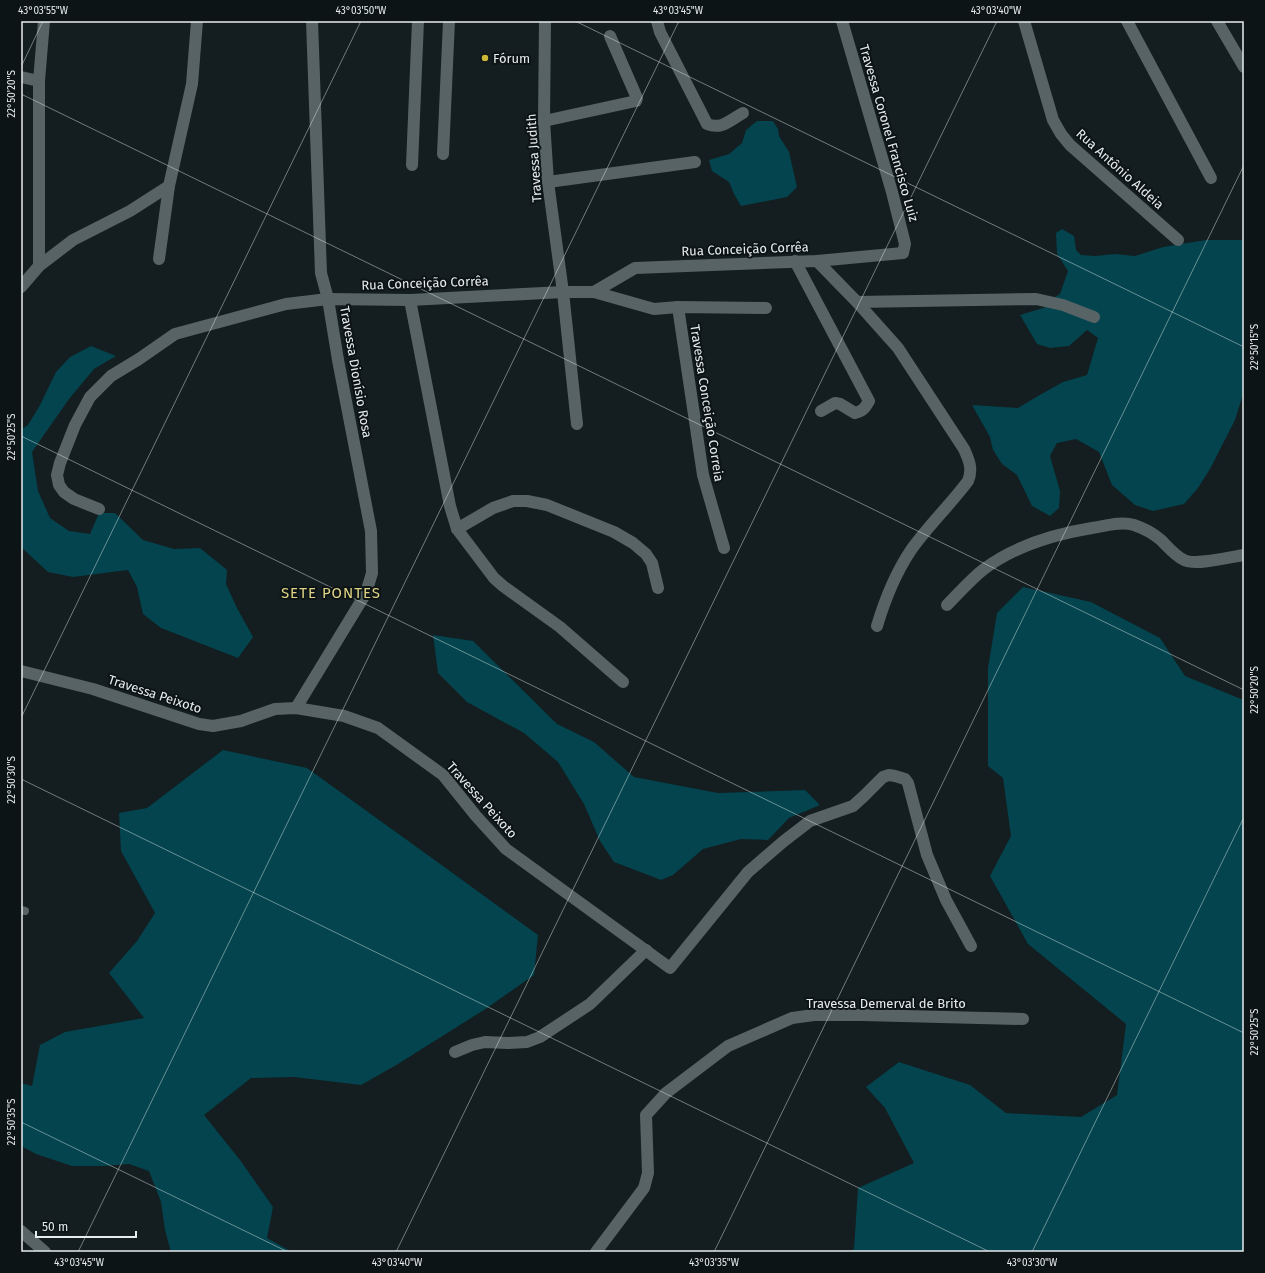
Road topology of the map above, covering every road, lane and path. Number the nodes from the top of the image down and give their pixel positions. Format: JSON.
{"nodes":[{"id":1,"x":44,"y":21,"type":"edge"},
{"id":2,"x":197,"y":21,"type":"edge"},
{"id":3,"x":312,"y":21,"type":"edge"},
{"id":4,"x":418,"y":21,"type":"edge"},
{"id":5,"x":449,"y":21,"type":"edge"},
{"id":6,"x":546,"y":21,"type":"edge"},
{"id":7,"x":657,"y":21,"type":"edge"},
{"id":8,"x":842,"y":21,"type":"edge"},
{"id":9,"x":1024,"y":21,"type":"edge"},
{"id":10,"x":1127,"y":21,"type":"edge"},
{"id":11,"x":1217,"y":21,"type":"edge"},
{"id":12,"x":610,"y":36,"type":"dead end"},
{"id":13,"x":1244,"y":67,"type":"edge"},
{"id":14,"x":21,"y":77,"type":"edge"},
{"id":15,"x":39,"y":81,"type":"junction"},
{"id":16,"x":743,"y":113,"type":"dead end"},
{"id":17,"x":544,"y":120,"type":"junction"},
{"id":18,"x":443,"y":154,"type":"dead end"},
{"id":19,"x":695,"y":162,"type":"dead end"},
{"id":20,"x":412,"y":165,"type":"dead end"},
{"id":21,"x":1211,"y":178,"type":"dead end"},
{"id":22,"x":548,"y":182,"type":"junction"},
{"id":23,"x":169,"y":186,"type":"junction"},
{"id":24,"x":1178,"y":240,"type":"dead end"},
{"id":25,"x":903,"y":253,"type":"joint"},
{"id":26,"x":159,"y":259,"type":"dead end"},
{"id":27,"x":817,"y":260,"type":"junction"},
{"id":28,"x":795,"y":261,"type":"junction"},
{"id":29,"x":39,"y":266,"type":"junction"},
{"id":30,"x":21,"y":287,"type":"edge"},
{"id":31,"x":563,"y":292,"type":"junction"},
{"id":32,"x":594,"y":292,"type":"junction"},
{"id":33,"x":328,"y":299,"type":"junction"},
{"id":34,"x":410,"y":300,"type":"junction"},
{"id":35,"x":857,"y":302,"type":"junction"},
{"id":36,"x":678,"y":308,"type":"junction"},
{"id":37,"x":766,"y":308,"type":"dead end"},
{"id":38,"x":1094,"y":317,"type":"dead end"},
{"id":39,"x":821,"y":411,"type":"dead end"},
{"id":40,"x":577,"y":424,"type":"dead end"},
{"id":41,"x":98,"y":509,"type":"dead end"},
{"id":42,"x":457,"y":529,"type":"junction"},
{"id":43,"x":724,"y":548,"type":"dead end"},
{"id":44,"x":1244,"y":555,"type":"edge"},
{"id":45,"x":658,"y":588,"type":"dead end"},
{"id":46,"x":947,"y":605,"type":"dead end"},
{"id":47,"x":877,"y":626,"type":"dead end"},
{"id":48,"x":21,"y":670,"type":"edge"},
{"id":49,"x":623,"y":682,"type":"dead end"},
{"id":50,"x":296,"y":708,"type":"junction"},
{"id":51,"x":971,"y":946,"type":"dead end"},
{"id":52,"x":646,"y":950,"type":"junction"},
{"id":53,"x":1023,"y":1019,"type":"dead end"},
{"id":54,"x":455,"y":1052,"type":"dead end"},
{"id":55,"x":21,"y":1231,"type":"edge"},
{"id":56,"x":45,"y":1252,"type":"edge"},
{"id":57,"x":596,"y":1252,"type":"edge"}],
"edges":[{"from":1,"to":15,"type":"street"},
{"from":2,"to":23,"type":"street"},
{"from":3,"to":33,"type":"street","name":"Travessa Dionísio Rosa"},
{"from":4,"to":20,"type":"street"},
{"from":5,"to":18,"type":"street"},
{"from":6,"to":17,"type":"street","name":"Travessa Judith"},
{"from":7,"to":16,"type":"street"},
{"from":8,"to":25,"type":"street","name":"Travessa Coronel Francisco Luiz"},
{"from":9,"to":24,"type":"street","name":"Rua Antônio Aldeia"},
{"from":10,"to":21,"type":"street"},
{"from":11,"to":13,"type":"street"},
{"from":12,"to":17,"type":"street"},
{"from":14,"to":15,"type":"street"},
{"from":15,"to":29,"type":"street"},
{"from":17,"to":22,"type":"street","name":"Travessa Judith"},
{"from":19,"to":22,"type":"street"},
{"from":22,"to":31,"type":"street","name":"Travessa Judith"},
{"from":23,"to":26,"type":"street"},
{"from":23,"to":29,"type":"street"},
{"from":25,"to":27,"type":"street","name":"Rua Conceição Corrêa"},
{"from":27,"to":28,"type":"street","name":"Rua Conceição Corrêa"},
{"from":27,"to":35,"type":"street"},
{"from":28,"to":32,"type":"street","name":"Rua Conceição Corrêa"},
{"from":28,"to":39,"type":"street"},
{"from":29,"to":30,"type":"street"},
{"from":31,"to":32,"type":"street","name":"Rua Conceição Corrêa"},
{"from":31,"to":34,"type":"street","name":"Rua Conceição Corrêa"},
{"from":31,"to":40,"type":"street","name":"Travessa Judith"},
{"from":32,"to":36,"type":"street","name":"Rua Conceição Corrêa"},
{"from":33,"to":34,"type":"street","name":"Rua Conceição Corrêa"},
{"from":33,"to":41,"type":"street","name":"Rua Conceição Corrêa"},
{"from":33,"to":50,"type":"street","name":"Travessa Dionísio Rosa"},
{"from":34,"to":42,"type":"street"},
{"from":35,"to":38,"type":"street"},
{"from":35,"to":47,"type":"street"},
{"from":36,"to":37,"type":"street","name":"Rua Conceição Corrêa"},
{"from":36,"to":43,"type":"street","name":"Travessa Conceição Correia"},
{"from":42,"to":45,"type":"street"},
{"from":42,"to":49,"type":"street"},
{"from":44,"to":46,"type":"street"},
{"from":48,"to":50,"type":"street","name":"Travessa Peixoto"},
{"from":50,"to":52,"type":"street","name":"Travessa Peixoto"},
{"from":51,"to":52,"type":"street","name":"Travessa Peixoto"},
{"from":52,"to":54,"type":"street"},
{"from":53,"to":57,"type":"street","name":"Travessa Demerval de Brito"},
{"from":55,"to":56,"type":"street"}]}
